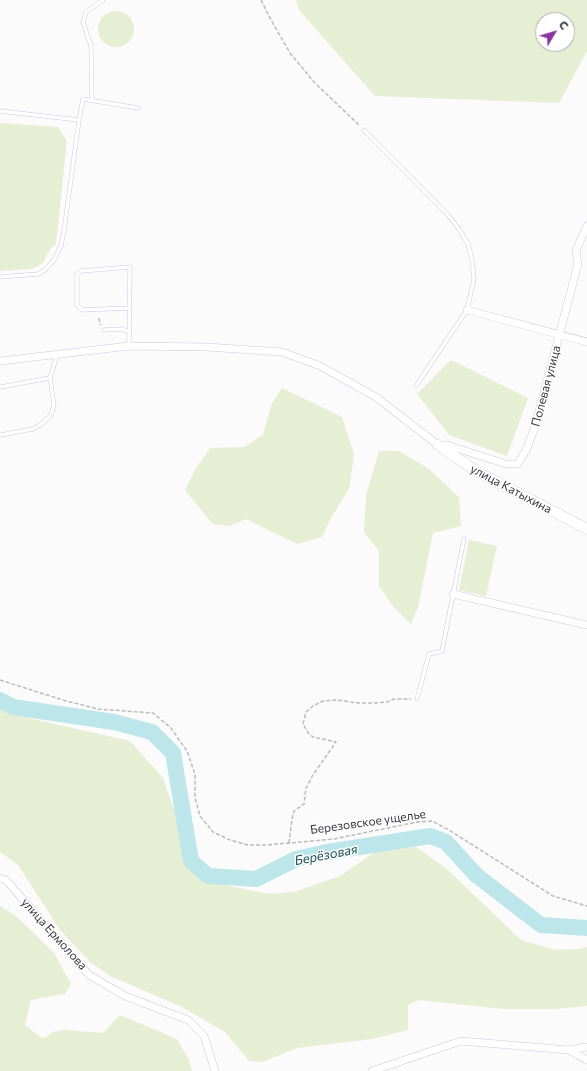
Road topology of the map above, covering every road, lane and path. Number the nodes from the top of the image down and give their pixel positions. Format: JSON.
{"nodes":[{"id":1,"x":102,"y":0,"type":"edge"},
{"id":2,"x":261,"y":0,"type":"edge"},
{"id":3,"x":92,"y":101,"type":"junction"},
{"id":4,"x":138,"y":108,"type":"dead end"},
{"id":5,"x":0,"y":111,"type":"edge"},
{"id":6,"x":79,"y":120,"type":"junction"},
{"id":7,"x":364,"y":130,"type":"joint"},
{"id":8,"x":587,"y":226,"type":"edge"},
{"id":9,"x":0,"y":278,"type":"edge"},
{"id":10,"x":129,"y":308,"type":"junction"},
{"id":11,"x":467,"y":310,"type":"junction"},
{"id":12,"x":104,"y":330,"type":"dead end"},
{"id":13,"x":129,"y":332,"type":"junction"},
{"id":14,"x":559,"y":335,"type":"junction"},
{"id":15,"x":587,"y":342,"type":"edge"},
{"id":16,"x":129,"y":346,"type":"junction"},
{"id":17,"x":58,"y":354,"type":"junction"},
{"id":18,"x":0,"y":361,"type":"edge"},
{"id":19,"x":50,"y":378,"type":"junction"},
{"id":20,"x":416,"y":386,"type":"dead end"},
{"id":21,"x":0,"y":387,"type":"edge"},
{"id":22,"x":0,"y":435,"type":"edge"},
{"id":23,"x":438,"y":445,"type":"junction"},
{"id":24,"x":587,"y":529,"type":"edge"},
{"id":25,"x":464,"y":539,"type":"dead end"},
{"id":26,"x":453,"y":594,"type":"junction"},
{"id":27,"x":587,"y":625,"type":"edge"},
{"id":28,"x":0,"y":680,"type":"edge"},
{"id":29,"x":417,"y":699,"type":"joint"},
{"id":30,"x":289,"y":842,"type":"junction"},
{"id":31,"x":0,"y":878,"type":"edge"},
{"id":32,"x":587,"y":906,"type":"edge"},
{"id":33,"x":587,"y":1048,"type":"edge"},
{"id":34,"x":569,"y":1050,"type":"junction"},
{"id":35,"x":587,"y":1060,"type":"edge"},
{"id":36,"x":215,"y":1071,"type":"edge"},
{"id":37,"x":372,"y":1071,"type":"edge"}],
"edges":[{"from":1,"to":3,"type":"lane"},
{"from":2,"to":7,"type":"path"},
{"from":3,"to":4,"type":"lane"},
{"from":3,"to":6,"type":"lane"},
{"from":5,"to":6,"type":"lane"},
{"from":6,"to":9,"type":"lane"},
{"from":7,"to":11,"type":"lane"},
{"from":8,"to":14,"type":"street","name":"Полевая улица"},
{"from":10,"to":10,"type":"lane"},
{"from":10,"to":13,"type":"lane"},
{"from":11,"to":14,"type":"street"},
{"from":11,"to":20,"type":"lane"},
{"from":12,"to":13,"type":"lane"},
{"from":13,"to":16,"type":"lane"},
{"from":14,"to":15,"type":"street"},
{"from":14,"to":23,"type":"street","name":"Полевая улица"},
{"from":16,"to":17,"type":"street"},
{"from":16,"to":23,"type":"street"},
{"from":17,"to":18,"type":"street"},
{"from":17,"to":19,"type":"lane"},
{"from":19,"to":21,"type":"lane"},
{"from":19,"to":22,"type":"lane"},
{"from":23,"to":24,"type":"street","name":"улица Катыхина"},
{"from":25,"to":26,"type":"lane"},
{"from":26,"to":27,"type":"street"},
{"from":26,"to":29,"type":"lane"},
{"from":28,"to":30,"type":"path","name":"Березовское ущелье"},
{"from":29,"to":30,"type":"path"},
{"from":30,"to":32,"type":"path","name":"Березовское ущелье"},
{"from":31,"to":36,"type":"street","name":"улица Ермолова"},
{"from":33,"to":34,"type":"street"},
{"from":34,"to":35,"type":"street"},
{"from":34,"to":37,"type":"street"}]}
